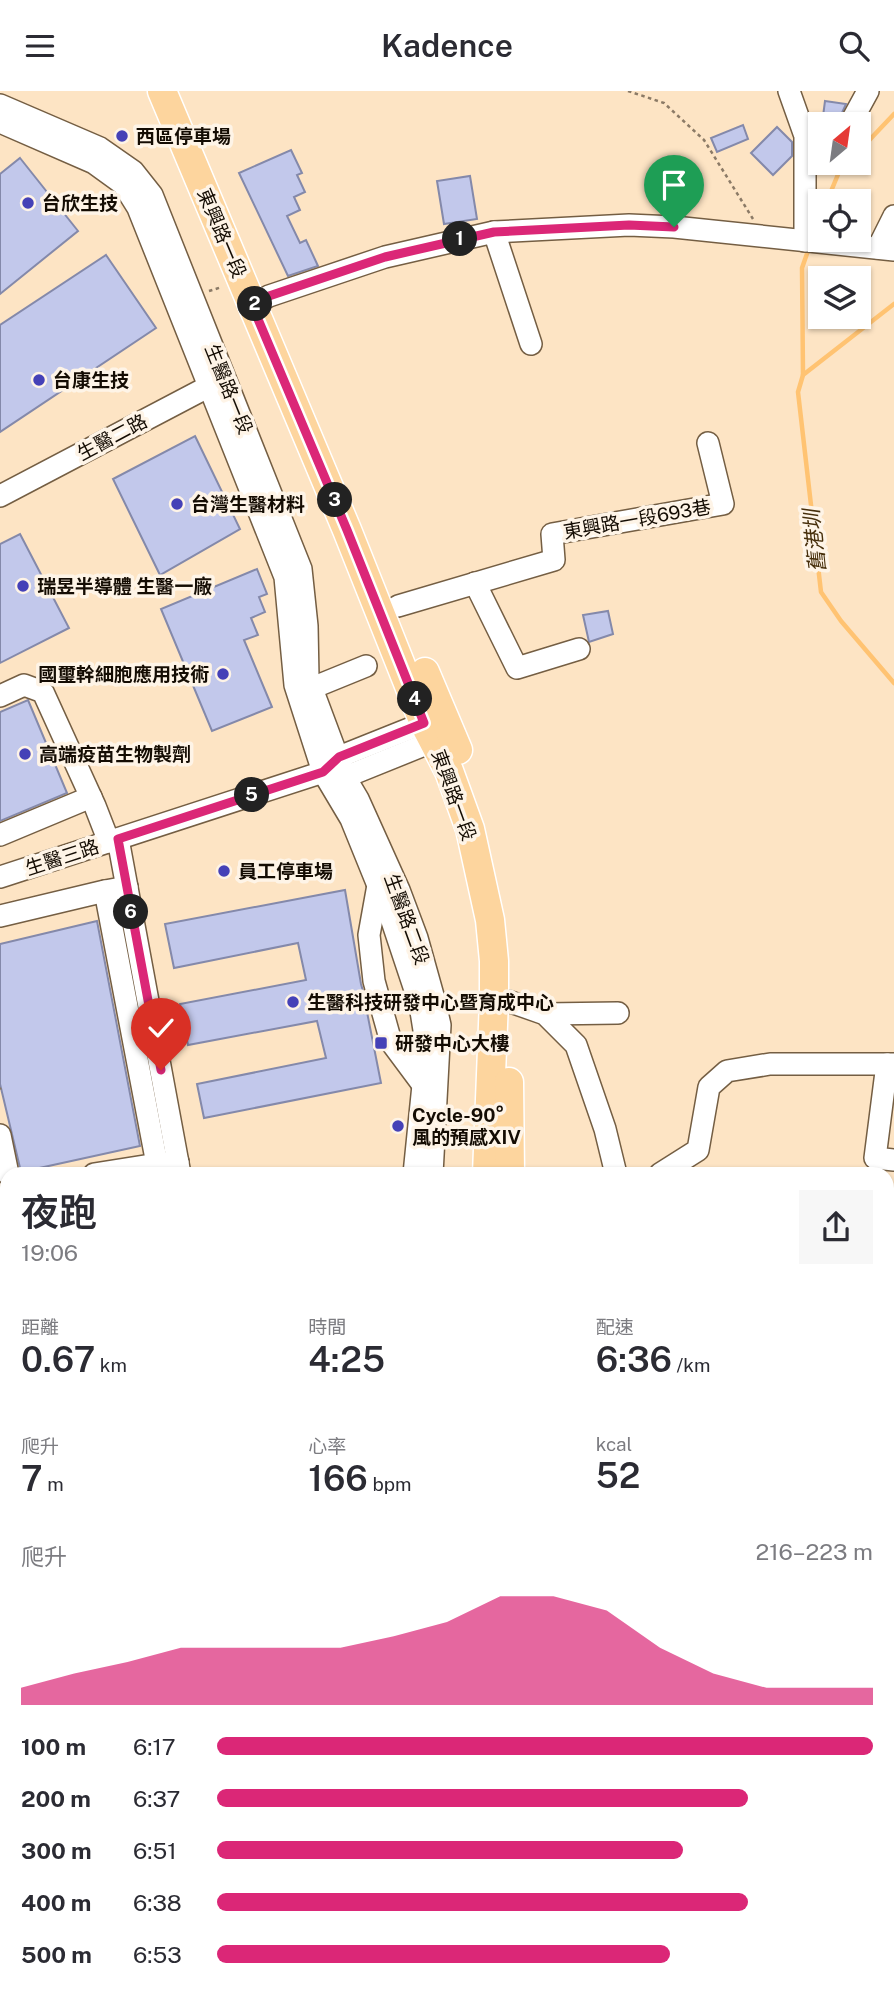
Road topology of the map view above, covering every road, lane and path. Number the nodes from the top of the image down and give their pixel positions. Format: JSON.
{"nodes":[{"id":1,"x":162,"y":91,"type":"edge"},
{"id":2,"x":182,"y":91,"type":"edge"},
{"id":3,"x":628,"y":91,"type":"edge"},
{"id":4,"x":789,"y":91,"type":"edge"},
{"id":5,"x":867,"y":91,"type":"edge"},
{"id":6,"x":0,"y":105,"type":"edge"},
{"id":7,"x":856,"y":112,"type":"edge"},
{"id":8,"x":0,"y":122,"type":"edge"},
{"id":9,"x":808,"y":146,"type":"edge"},
{"id":10,"x":894,"y":216,"type":"edge"},
{"id":11,"x":494,"y":232,"type":"junction"},
{"id":12,"x":764,"y":236,"type":"junction"},
{"id":13,"x":808,"y":242,"type":"edge"},
{"id":14,"x":886,"y":249,"type":"edge"},
{"id":15,"x":260,"y":301,"type":"junction"},
{"id":16,"x":531,"y":344,"type":"dead end"},
{"id":17,"x":217,"y":382,"type":"junction"},
{"id":18,"x":708,"y":443,"type":"dead end"},
{"id":19,"x":0,"y":496,"type":"edge"},
{"id":20,"x":475,"y":583,"type":"junction"},
{"id":21,"x":398,"y":606,"type":"junction"},
{"id":22,"x":579,"y":649,"type":"dead end"},
{"id":23,"x":366,"y":666,"type":"dead end"},
{"id":24,"x":312,"y":688,"type":"junction"},
{"id":25,"x":0,"y":696,"type":"edge"},
{"id":26,"x":435,"y":730,"type":"junction"},
{"id":27,"x":342,"y":767,"type":"junction"},
{"id":28,"x":323,"y":772,"type":"junction"},
{"id":29,"x":91,"y":797,"type":"junction"},
{"id":30,"x":0,"y":835,"type":"edge"},
{"id":31,"x":114,"y":840,"type":"junction"},
{"id":32,"x":0,"y":877,"type":"edge"},
{"id":33,"x":378,"y":885,"type":"junction"},
{"id":34,"x":127,"y":887,"type":"junction"},
{"id":35,"x":105,"y":891,"type":"junction"},
{"id":36,"x":0,"y":916,"type":"edge"},
{"id":37,"x":501,"y":1001,"type":"junction"},
{"id":38,"x":618,"y":1013,"type":"dead end"},
{"id":39,"x":545,"y":1014,"type":"junction"},
{"id":40,"x":891,"y":1064,"type":"edge"},
{"id":41,"x":423,"y":1084,"type":"junction"},
{"id":42,"x":0,"y":1135,"type":"edge"},
{"id":43,"x":894,"y":1160,"type":"edge"},
{"id":44,"x":7,"y":1167,"type":"edge"},
{"id":45,"x":172,"y":1167,"type":"edge"},
{"id":46,"x":415,"y":1167,"type":"edge"},
{"id":47,"x":432,"y":1167,"type":"edge"},
{"id":48,"x":488,"y":1167,"type":"edge"},
{"id":49,"x":510,"y":1167,"type":"edge"},
{"id":50,"x":614,"y":1167,"type":"edge"},
{"id":51,"x":671,"y":1167,"type":"edge"}],
"edges":[{"from":1,"to":15,"type":"main road","name":"東興路一段"},
{"from":2,"to":15,"type":"main road","name":"東興路一段"},
{"from":3,"to":12,"type":"path"},
{"from":4,"to":9,"type":"street"},
{"from":5,"to":7,"type":"street"},
{"from":6,"to":17,"type":"street","name":"生醫路一段"},
{"from":8,"to":17,"type":"street","name":"生醫路一段"},
{"from":10,"to":14,"type":"street"},
{"from":11,"to":12,"type":"street"},
{"from":11,"to":15,"type":"street"},
{"from":11,"to":16,"type":"street"},
{"from":12,"to":13,"type":"street"},
{"from":15,"to":21,"type":"main road","name":"東興路一段"},
{"from":15,"to":26,"type":"main road","name":"東興路一段"},
{"from":17,"to":19,"type":"street","name":"生醫二路"},
{"from":17,"to":24,"type":"street","name":"生醫路一段"},
{"from":17,"to":28,"type":"street","name":"生醫路一段"},
{"from":18,"to":20,"type":"street","name":"東興路一段693巷"},
{"from":20,"to":21,"type":"street","name":"東興路一段693巷"},
{"from":20,"to":22,"type":"street"},
{"from":21,"to":26,"type":"main road","name":"東興路一段"},
{"from":23,"to":24,"type":"street"},
{"from":24,"to":27,"type":"street","name":"生醫路一段"},
{"from":25,"to":29,"type":"street"},
{"from":26,"to":27,"type":"street"},
{"from":26,"to":37,"type":"main road","name":"東興路一段"},
{"from":27,"to":28,"type":"street"},
{"from":27,"to":47,"type":"street","name":"生醫路二段"},
{"from":28,"to":31,"type":"street","name":"生醫三路"},
{"from":28,"to":33,"type":"street","name":"生醫路二段"},
{"from":29,"to":30,"type":"street"},
{"from":29,"to":31,"type":"street"},
{"from":31,"to":32,"type":"street","name":"生醫三路"},
{"from":31,"to":34,"type":"street"},
{"from":33,"to":41,"type":"street","name":"生醫路二段"},
{"from":33,"to":41,"type":"street"},
{"from":34,"to":35,"type":"street"},
{"from":34,"to":45,"type":"street"},
{"from":35,"to":36,"type":"street"},
{"from":35,"to":45,"type":"street"},
{"from":37,"to":39,"type":"street"},
{"from":37,"to":48,"type":"main road","name":"東興路一段"},
{"from":37,"to":49,"type":"main road","name":"東興路一段"},
{"from":38,"to":39,"type":"street"},
{"from":39,"to":50,"type":"street"},
{"from":40,"to":43,"type":"street"},
{"from":40,"to":51,"type":"street"},
{"from":41,"to":46,"type":"street","name":"生醫路二段"},
{"from":42,"to":44,"type":"street"}]}
